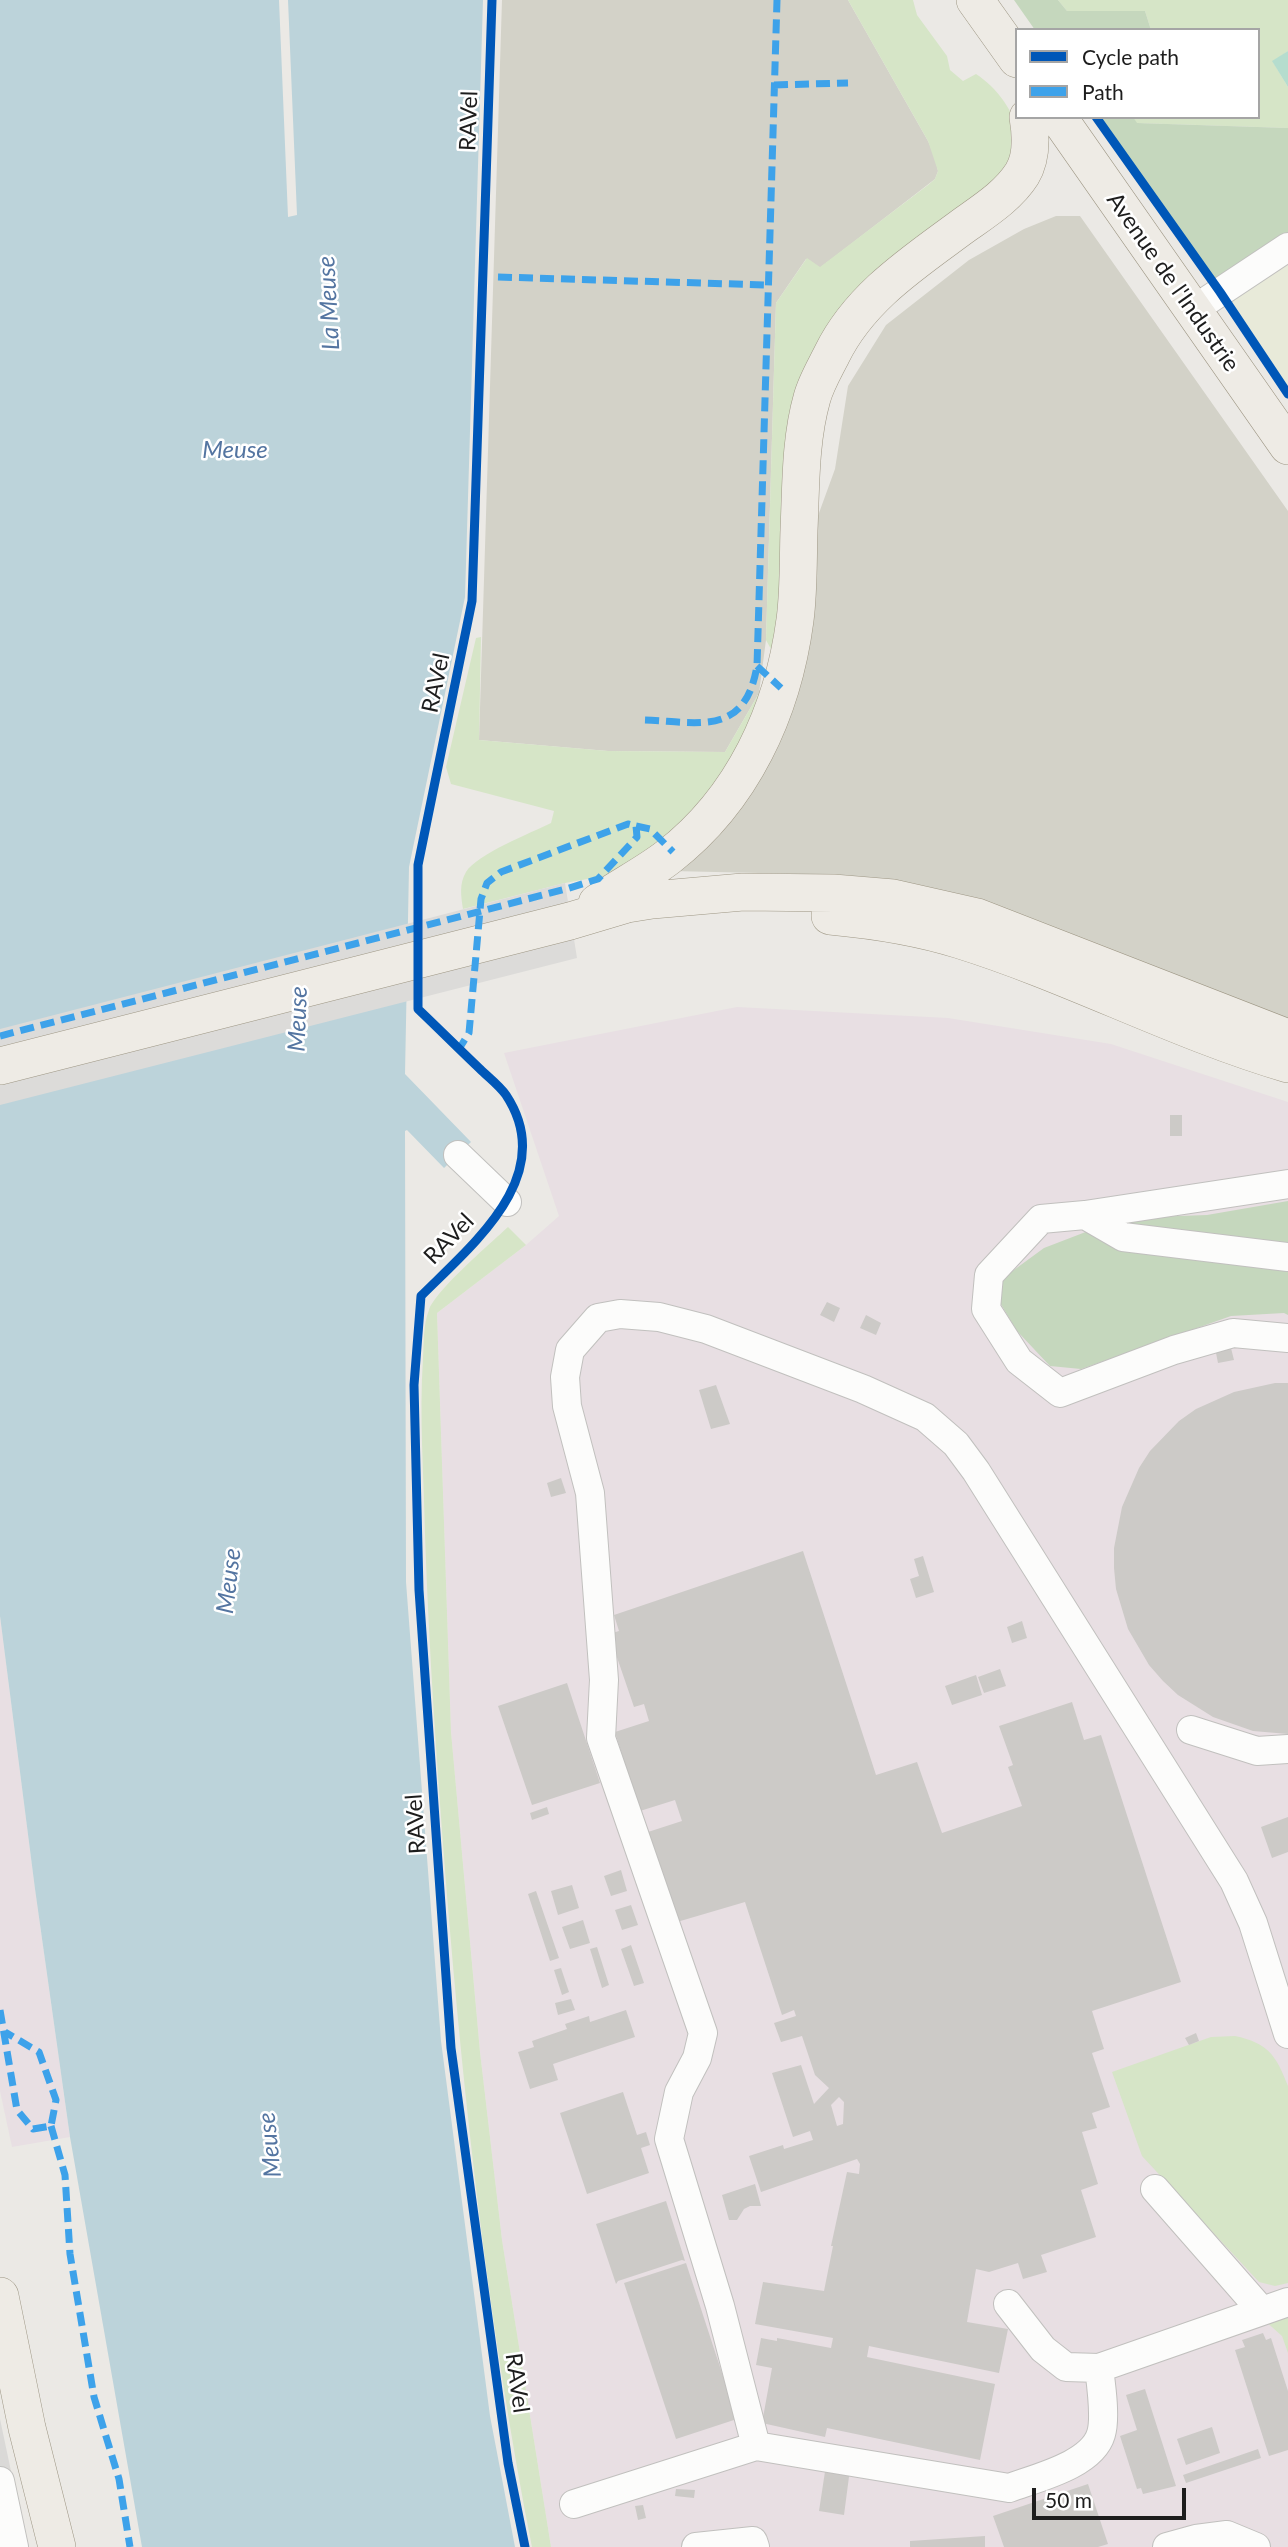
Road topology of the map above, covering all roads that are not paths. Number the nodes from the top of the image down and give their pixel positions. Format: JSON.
{"nodes":[{"id":1,"x":975,"y":0,"type":"edge"},
{"id":2,"x":1015,"y":56,"type":"edge"},
{"id":3,"x":1028,"y":119,"type":"edge"},
{"id":4,"x":1059,"y":119,"type":"edge"},
{"id":5,"x":1288,"y":247,"type":"edge"},
{"id":6,"x":1193,"y":310,"type":"junction"},
{"id":7,"x":1288,"y":446,"type":"edge"},
{"id":8,"x":570,"y":921,"type":"junction"},
{"id":9,"x":1288,"y":1038,"type":"edge"},
{"id":10,"x":1288,"y":1064,"type":"edge"},
{"id":11,"x":0,"y":1066,"type":"edge"},
{"id":12,"x":458,"y":1155,"type":"dead end"},
{"id":13,"x":1288,"y":1184,"type":"edge"},
{"id":14,"x":507,"y":1202,"type":"dead end"},
{"id":15,"x":1085,"y":1215,"type":"junction"},
{"id":16,"x":1288,"y":1257,"type":"edge"},
{"id":17,"x":1288,"y":1338,"type":"edge"},
{"id":18,"x":1191,"y":1730,"type":"dead end"},
{"id":19,"x":1288,"y":1749,"type":"edge"},
{"id":20,"x":1288,"y":2034,"type":"edge"},
{"id":21,"x":1155,"y":2189,"type":"dead end"},
{"id":22,"x":0,"y":2296,"type":"edge"},
{"id":23,"x":1008,"y":2304,"type":"dead end"},
{"id":24,"x":1275,"y":2307,"type":"edge"},
{"id":25,"x":1099,"y":2368,"type":"junction"},
{"id":26,"x":756,"y":2446,"type":"junction"},
{"id":27,"x":0,"y":2481,"type":"edge"},
{"id":28,"x":574,"y":2504,"type":"dead end"},
{"id":29,"x":14,"y":2547,"type":"edge"},
{"id":30,"x":57,"y":2547,"type":"edge"},
{"id":31,"x":696,"y":2547,"type":"edge"},
{"id":32,"x":755,"y":2547,"type":"edge"},
{"id":33,"x":1167,"y":2547,"type":"edge"},
{"id":34,"x":1256,"y":2547,"type":"edge"}],
"edges":[{"from":1,"to":2,"type":"main road"},
{"from":3,"to":8,"type":"main road"},
{"from":4,"to":6,"type":"main road","name":"Avenue de l'Industrie"},
{"from":5,"to":6,"type":"street"},
{"from":6,"to":7,"type":"main road","name":"Avenue de l'Industrie"},
{"from":8,"to":9,"type":"main road"},
{"from":8,"to":10,"type":"main road"},
{"from":8,"to":11,"type":"main road"},
{"from":12,"to":14,"type":"street"},
{"from":13,"to":15,"type":"street"},
{"from":15,"to":16,"type":"street"},
{"from":15,"to":17,"type":"street"},
{"from":18,"to":19,"type":"street"},
{"from":20,"to":26,"type":"street"},
{"from":21,"to":24,"type":"street"},
{"from":22,"to":30,"type":"main road"},
{"from":23,"to":25,"type":"street"},
{"from":24,"to":25,"type":"street"},
{"from":25,"to":26,"type":"street"},
{"from":26,"to":28,"type":"street"},
{"from":27,"to":29,"type":"street"},
{"from":31,"to":32,"type":"street"},
{"from":33,"to":34,"type":"street"}]}
